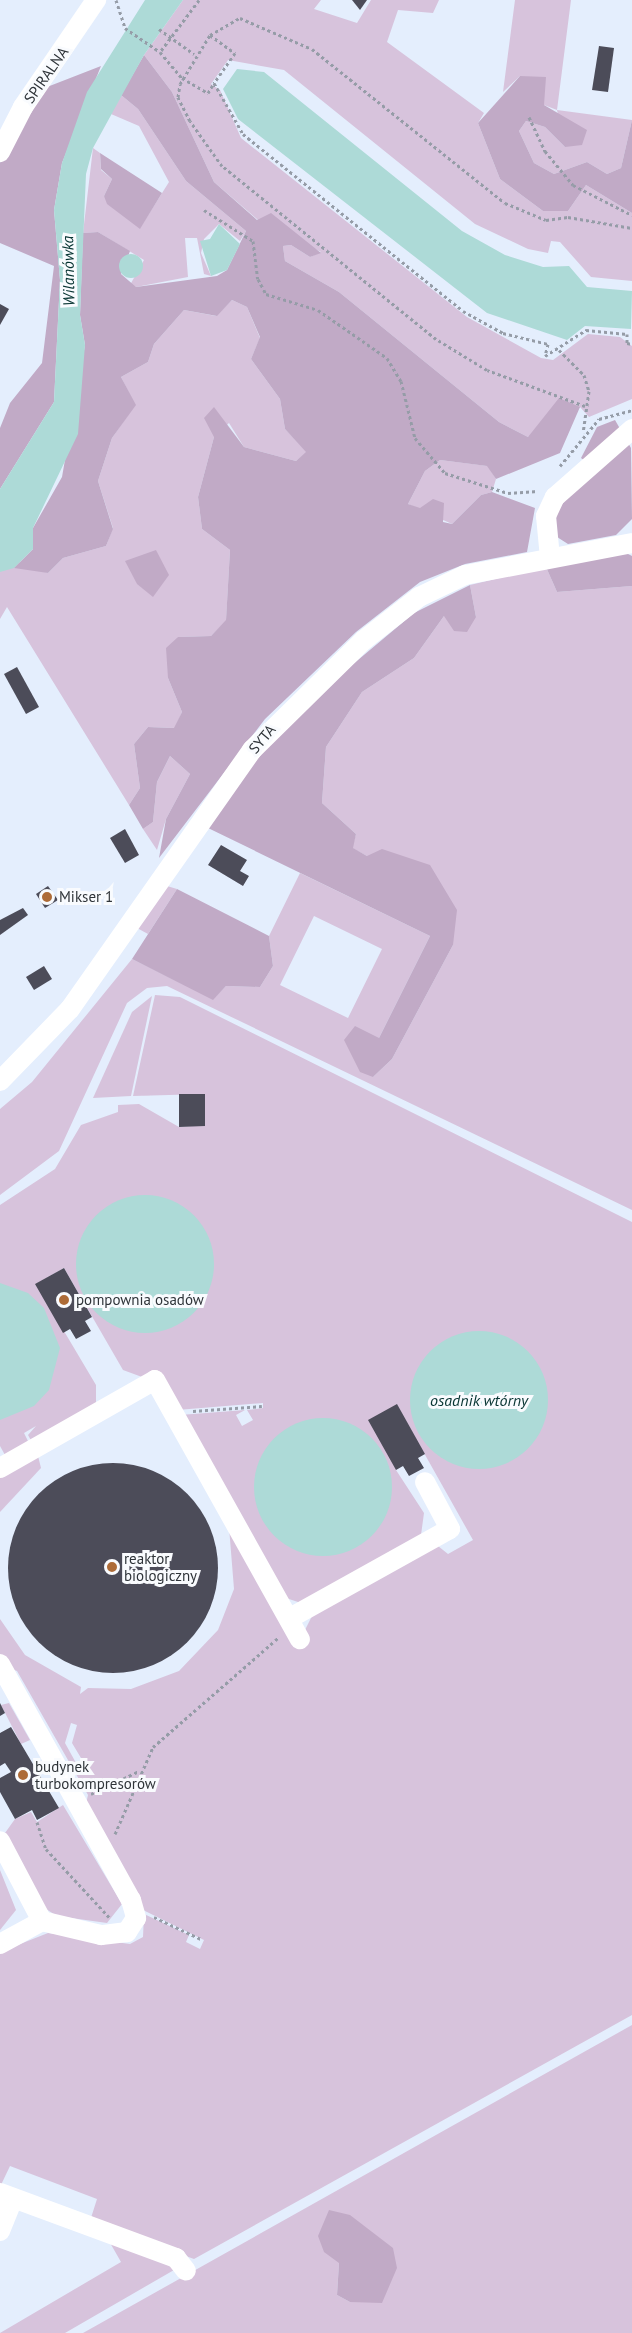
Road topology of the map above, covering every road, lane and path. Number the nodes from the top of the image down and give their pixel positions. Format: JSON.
{"nodes":[{"id":1,"x":96,"y":0,"type":"edge"},
{"id":2,"x":116,"y":0,"type":"edge"},
{"id":3,"x":199,"y":0,"type":"edge"},
{"id":4,"x":159,"y":29,"type":"dead end"},
{"id":5,"x":210,"y":35,"type":"junction"},
{"id":6,"x":171,"y":38,"type":"junction"},
{"id":7,"x":160,"y":52,"type":"junction"},
{"id":8,"x":195,"y":55,"type":"junction"},
{"id":9,"x":183,"y":78,"type":"junction"},
{"id":10,"x":214,"y":83,"type":"junction"},
{"id":11,"x":529,"y":117,"type":"dead end"},
{"id":12,"x":0,"y":152,"type":"edge"},
{"id":13,"x":204,"y":210,"type":"dead end"},
{"id":14,"x":632,"y":215,"type":"edge"},
{"id":15,"x":632,"y":228,"type":"edge"},
{"id":16,"x":632,"y":344,"type":"edge"},
{"id":17,"x":559,"y":350,"type":"junction"},
{"id":18,"x":585,"y":406,"type":"junction"},
{"id":19,"x":632,"y":410,"type":"edge"},
{"id":20,"x":632,"y":429,"type":"edge"},
{"id":21,"x":583,"y":433,"type":"junction"},
{"id":22,"x":555,"y":497,"type":"junction"},
{"id":23,"x":632,"y":543,"type":"edge"},
{"id":24,"x":550,"y":558,"type":"junction"},
{"id":25,"x":0,"y":1082,"type":"edge"},
{"id":26,"x":262,"y":1406,"type":"dead end"},
{"id":27,"x":174,"y":1413,"type":"junction"},
{"id":28,"x":0,"y":1468,"type":"edge"},
{"id":29,"x":425,"y":1482,"type":"dead end"},
{"id":30,"x":290,"y":1631,"type":"junction"},
{"id":31,"x":0,"y":1664,"type":"edge"},
{"id":32,"x":141,"y":1770,"type":"junction"},
{"id":33,"x":88,"y":1796,"type":"dead end"},
{"id":34,"x":37,"y":1822,"type":"dead end"},
{"id":35,"x":0,"y":1842,"type":"edge"},
{"id":36,"x":113,"y":1842,"type":"dead end"},
{"id":37,"x":133,"y":1908,"type":"junction"},
{"id":38,"x":112,"y":1920,"type":"dead end"},
{"id":39,"x":42,"y":1921,"type":"junction"},
{"id":40,"x":201,"y":1939,"type":"dead end"},
{"id":41,"x":0,"y":1944,"type":"edge"},
{"id":42,"x":6,"y":2195,"type":"edge"},
{"id":43,"x":0,"y":2231,"type":"edge"},
{"id":44,"x":186,"y":2271,"type":"dead end"}],
"edges":[{"from":1,"to":12,"type":"street","name":"SPIRALNA"},
{"from":2,"to":7,"type":"path"},
{"from":3,"to":6,"type":"path"},
{"from":4,"to":6,"type":"path"},
{"from":5,"to":8,"type":"path"},
{"from":5,"to":10,"type":"path"},
{"from":5,"to":15,"type":"path"},
{"from":6,"to":7,"type":"path"},
{"from":6,"to":8,"type":"path"},
{"from":7,"to":9,"type":"path"},
{"from":8,"to":9,"type":"path"},
{"from":9,"to":10,"type":"path"},
{"from":9,"to":18,"type":"path"},
{"from":10,"to":17,"type":"path"},
{"from":11,"to":14,"type":"path"},
{"from":13,"to":22,"type":"path"},
{"from":16,"to":17,"type":"path"},
{"from":17,"to":18,"type":"path"},
{"from":18,"to":21,"type":"path"},
{"from":19,"to":21,"type":"path"},
{"from":20,"to":22,"type":"street"},
{"from":21,"to":22,"type":"path"},
{"from":22,"to":24,"type":"street"},
{"from":23,"to":24,"type":"street","name":"SYTA"},
{"from":24,"to":25,"type":"street","name":"SYTA"},
{"from":26,"to":27,"type":"path"},
{"from":27,"to":28,"type":"street"},
{"from":27,"to":30,"type":"street"},
{"from":29,"to":30,"type":"street"},
{"from":30,"to":32,"type":"path"},
{"from":31,"to":37,"type":"street"},
{"from":32,"to":33,"type":"path"},
{"from":32,"to":36,"type":"path"},
{"from":34,"to":38,"type":"path"},
{"from":35,"to":39,"type":"street"},
{"from":37,"to":39,"type":"street"},
{"from":37,"to":40,"type":"path"},
{"from":39,"to":41,"type":"street"},
{"from":42,"to":43,"type":"street"},
{"from":42,"to":44,"type":"street"}]}
